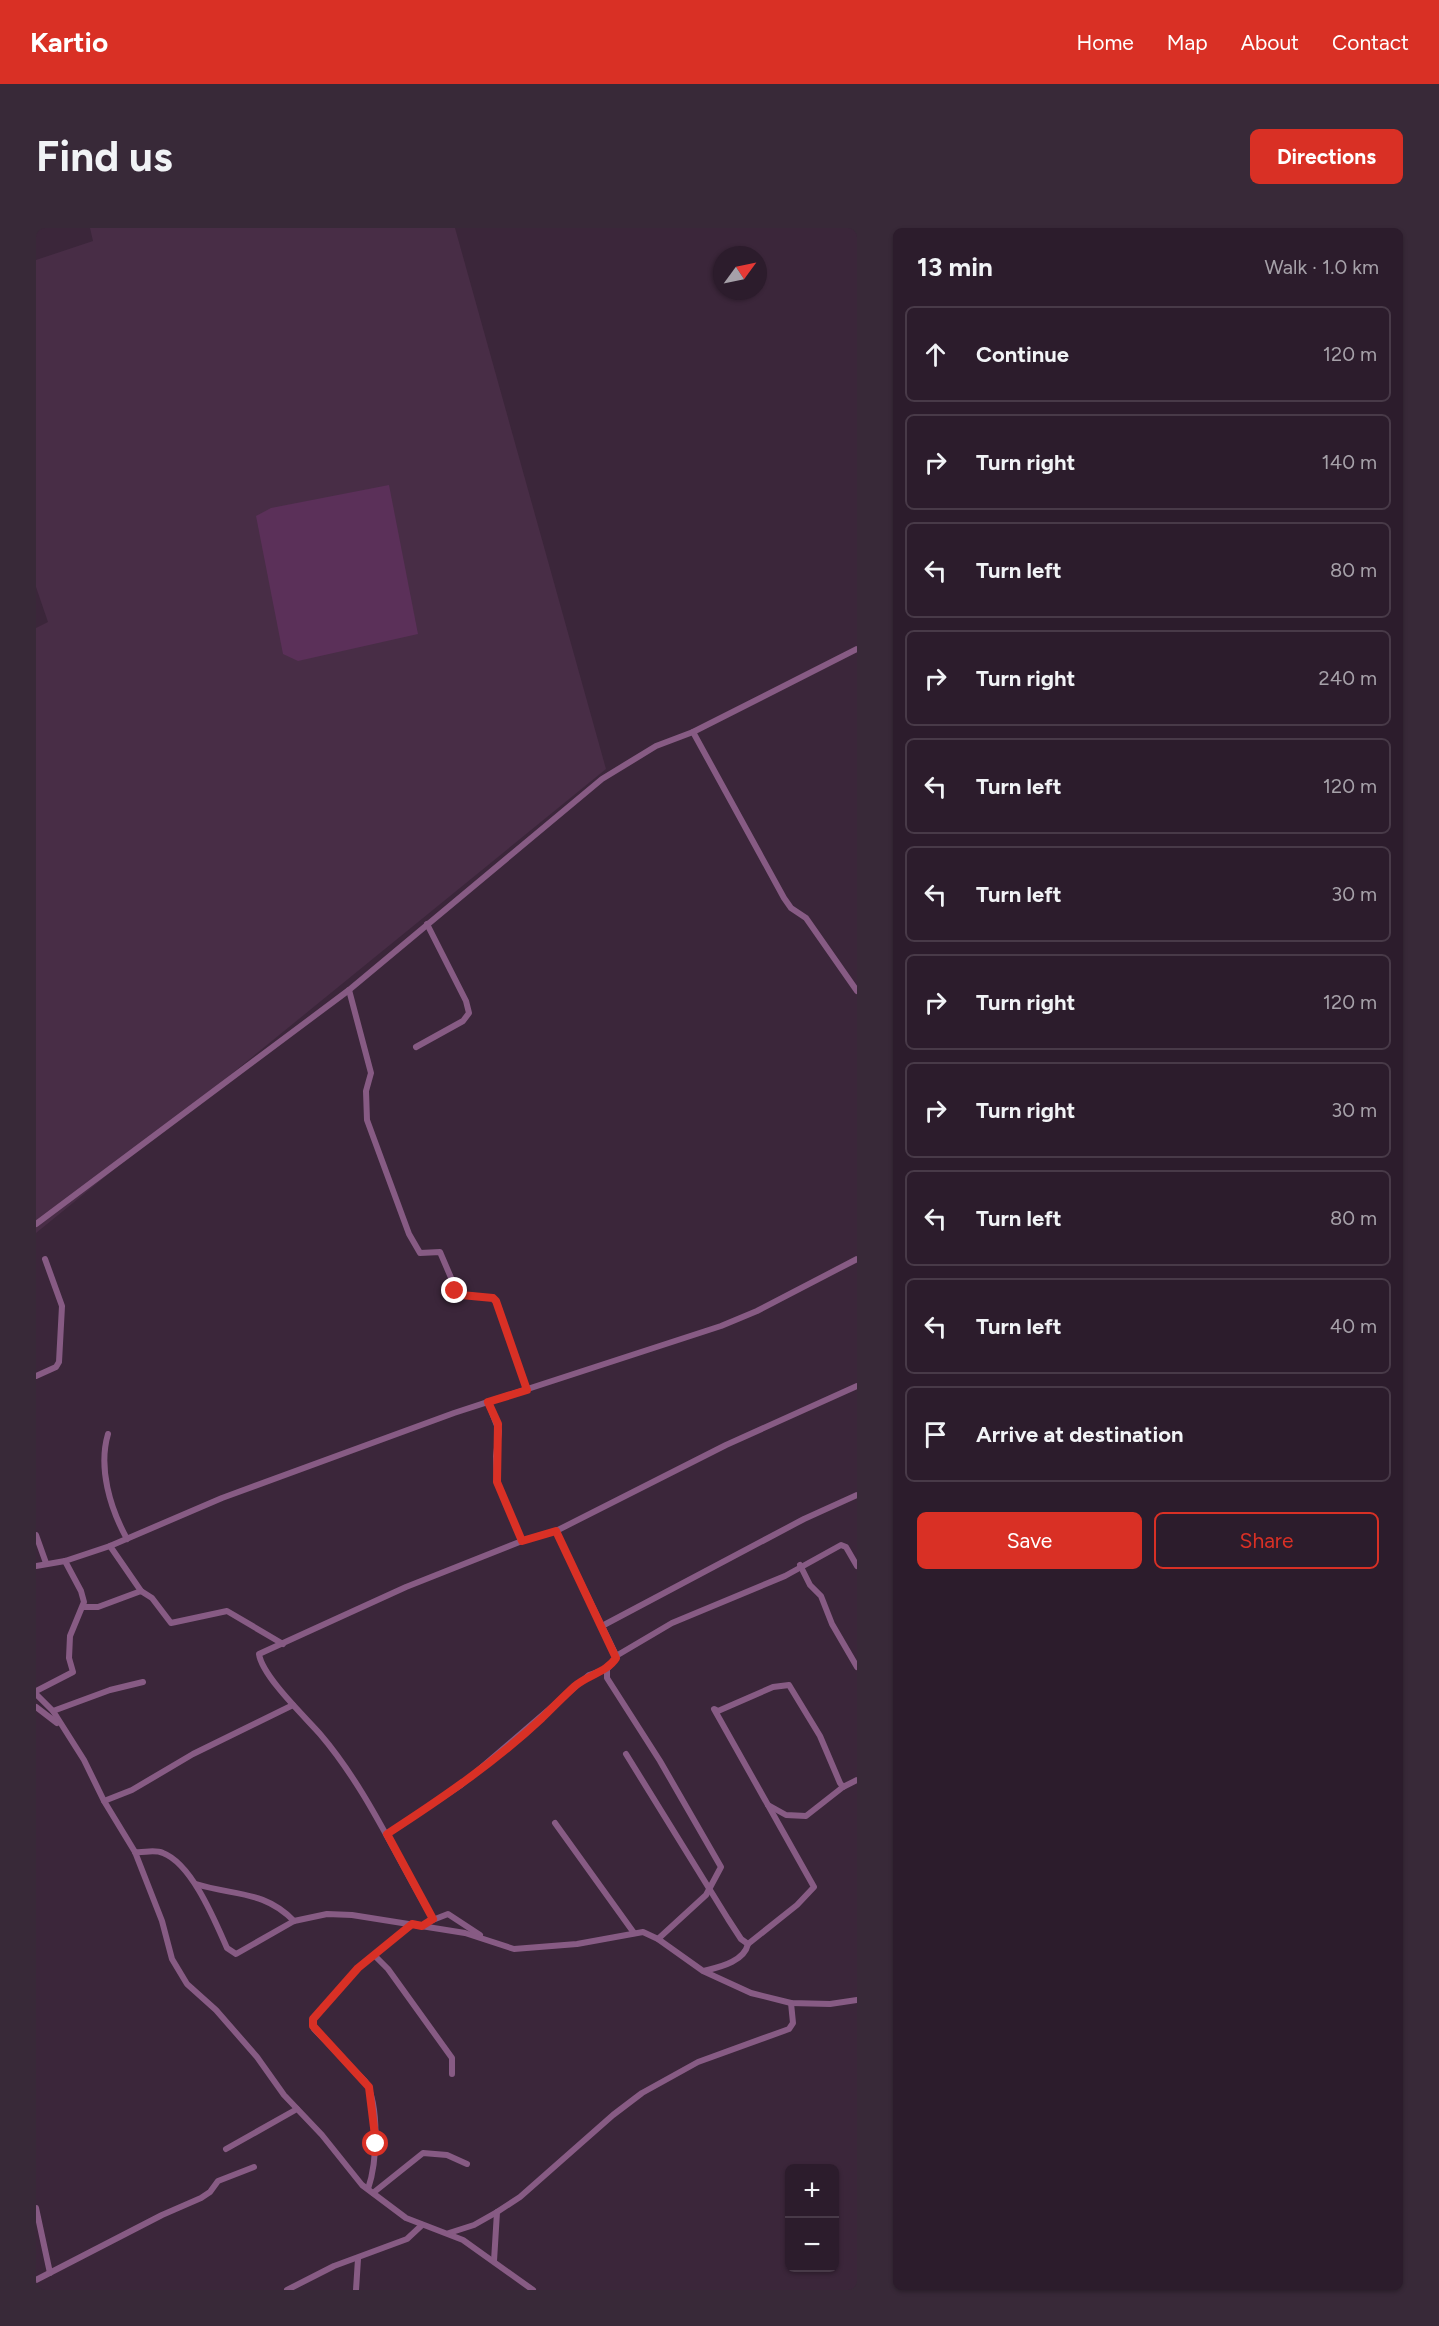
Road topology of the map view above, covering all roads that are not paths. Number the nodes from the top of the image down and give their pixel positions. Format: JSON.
{"nodes":[{"id":1,"x":857,"y":649,"type":"edge"},
{"id":2,"x":693,"y":732,"type":"junction"},
{"id":3,"x":427,"y":924,"type":"junction"},
{"id":4,"x":349,"y":990,"type":"junction"},
{"id":5,"x":857,"y":991,"type":"edge"},
{"id":6,"x":416,"y":1047,"type":"dead end"},
{"id":7,"x":36,"y":1224,"type":"edge"},
{"id":8,"x":45,"y":1259,"type":"dead end"},
{"id":9,"x":857,"y":1259,"type":"edge"},
{"id":10,"x":36,"y":1376,"type":"edge"},
{"id":11,"x":857,"y":1386,"type":"edge"},
{"id":12,"x":527,"y":1390,"type":"junction"},
{"id":13,"x":488,"y":1402,"type":"junction"},
{"id":14,"x":108,"y":1434,"type":"dead end"},
{"id":15,"x":857,"y":1495,"type":"edge"},
{"id":16,"x":556,"y":1531,"type":"junction"},
{"id":17,"x":36,"y":1535,"type":"edge"},
{"id":18,"x":127,"y":1539,"type":"junction"},
{"id":19,"x":522,"y":1541,"type":"junction"},
{"id":20,"x":110,"y":1546,"type":"junction"},
{"id":21,"x":65,"y":1561,"type":"junction"},
{"id":22,"x":46,"y":1563,"type":"junction"},
{"id":23,"x":800,"y":1565,"type":"junction"},
{"id":24,"x":36,"y":1566,"type":"edge"},
{"id":25,"x":857,"y":1566,"type":"edge"},
{"id":26,"x":141,"y":1591,"type":"junction"},
{"id":27,"x":83,"y":1607,"type":"junction"},
{"id":28,"x":602,"y":1626,"type":"junction"},
{"id":29,"x":283,"y":1644,"type":"junction"},
{"id":30,"x":616,"y":1656,"type":"junction"},
{"id":31,"x":857,"y":1667,"type":"edge"},
{"id":32,"x":607,"y":1669,"type":"junction"},
{"id":33,"x":143,"y":1682,"type":"dead end"},
{"id":34,"x":36,"y":1693,"type":"edge"},
{"id":35,"x":293,"y":1705,"type":"junction"},
{"id":36,"x":36,"y":1707,"type":"edge"},
{"id":37,"x":53,"y":1711,"type":"junction"},
{"id":38,"x":60,"y":1725,"type":"junction"},
{"id":39,"x":626,"y":1754,"type":"dead end"},
{"id":40,"x":857,"y":1780,"type":"edge"},
{"id":41,"x":843,"y":1787,"type":"junction"},
{"id":42,"x":104,"y":1801,"type":"junction"},
{"id":43,"x":768,"y":1805,"type":"junction"},
{"id":44,"x":555,"y":1823,"type":"dead end"},
{"id":45,"x":387,"y":1834,"type":"junction"},
{"id":46,"x":135,"y":1852,"type":"junction"},
{"id":47,"x":196,"y":1884,"type":"junction"},
{"id":48,"x":710,"y":1889,"type":"junction"},
{"id":49,"x":433,"y":1919,"type":"junction"},
{"id":50,"x":294,"y":1921,"type":"junction"},
{"id":51,"x":412,"y":1924,"type":"junction"},
{"id":52,"x":422,"y":1926,"type":"junction"},
{"id":53,"x":634,"y":1933,"type":"junction"},
{"id":54,"x":658,"y":1939,"type":"junction"},
{"id":55,"x":486,"y":1940,"type":"junction"},
{"id":56,"x":748,"y":1944,"type":"junction"},
{"id":57,"x":375,"y":1955,"type":"junction"},
{"id":58,"x":703,"y":1971,"type":"junction"},
{"id":59,"x":857,"y":2000,"type":"edge"},
{"id":60,"x":791,"y":2003,"type":"junction"},
{"id":61,"x":452,"y":2074,"type":"dead end"},
{"id":62,"x":297,"y":2109,"type":"junction"},
{"id":63,"x":226,"y":2149,"type":"dead end"},
{"id":64,"x":467,"y":2164,"type":"dead end"},
{"id":65,"x":254,"y":2167,"type":"dead end"},
{"id":66,"x":370,"y":2191,"type":"junction"},
{"id":67,"x":36,"y":2208,"type":"edge"},
{"id":68,"x":497,"y":2212,"type":"junction"},
{"id":69,"x":422,"y":2225,"type":"junction"},
{"id":70,"x":449,"y":2233,"type":"junction"},
{"id":71,"x":358,"y":2259,"type":"junction"},
{"id":72,"x":494,"y":2261,"type":"junction"},
{"id":73,"x":50,"y":2273,"type":"junction"},
{"id":74,"x":36,"y":2280,"type":"edge"},
{"id":75,"x":287,"y":2290,"type":"edge"},
{"id":76,"x":356,"y":2290,"type":"edge"},
{"id":77,"x":533,"y":2290,"type":"edge"}],
"edges":[{"from":1,"to":2,"type":"street"},
{"from":2,"to":3,"type":"street"},
{"from":2,"to":5,"type":"street"},
{"from":3,"to":4,"type":"street"},
{"from":3,"to":6,"type":"street"},
{"from":4,"to":7,"type":"street"},
{"from":4,"to":12,"type":"street"},
{"from":8,"to":10,"type":"street"},
{"from":9,"to":12,"type":"street"},
{"from":11,"to":16,"type":"street"},
{"from":12,"to":13,"type":"street"},
{"from":13,"to":18,"type":"street"},
{"from":13,"to":19,"type":"street"},
{"from":14,"to":18,"type":"street"},
{"from":15,"to":28,"type":"street"},
{"from":16,"to":19,"type":"street"},
{"from":16,"to":28,"type":"street"},
{"from":17,"to":22,"type":"street"},
{"from":18,"to":20,"type":"street"},
{"from":19,"to":29,"type":"street"},
{"from":20,"to":21,"type":"street"},
{"from":20,"to":26,"type":"street"},
{"from":21,"to":22,"type":"street"},
{"from":21,"to":27,"type":"street"},
{"from":22,"to":24,"type":"street"},
{"from":23,"to":25,"type":"street"},
{"from":23,"to":30,"type":"street"},
{"from":23,"to":31,"type":"street"},
{"from":26,"to":27,"type":"street"},
{"from":26,"to":29,"type":"street"},
{"from":27,"to":34,"type":"street"},
{"from":28,"to":30,"type":"street"},
{"from":29,"to":35,"type":"street"},
{"from":30,"to":32,"type":"street"},
{"from":32,"to":45,"type":"street"},
{"from":32,"to":48,"type":"street"},
{"from":33,"to":37,"type":"street"},
{"from":34,"to":37,"type":"street"},
{"from":35,"to":42,"type":"street"},
{"from":35,"to":45,"type":"street"},
{"from":36,"to":38,"type":"street"},
{"from":37,"to":38,"type":"street"},
{"from":38,"to":42,"type":"street"},
{"from":39,"to":48,"type":"street"},
{"from":40,"to":41,"type":"street"},
{"from":41,"to":43,"type":"street"},
{"from":41,"to":43,"type":"street"},
{"from":42,"to":46,"type":"street"},
{"from":43,"to":56,"type":"street"},
{"from":44,"to":53,"type":"street"},
{"from":45,"to":49,"type":"street"},
{"from":46,"to":47,"type":"street"},
{"from":46,"to":62,"type":"street"},
{"from":47,"to":50,"type":"street"},
{"from":47,"to":50,"type":"street"},
{"from":48,"to":54,"type":"street"},
{"from":48,"to":56,"type":"street"},
{"from":49,"to":52,"type":"street"},
{"from":49,"to":55,"type":"street"},
{"from":50,"to":51,"type":"street"},
{"from":51,"to":52,"type":"street"},
{"from":51,"to":57,"type":"street"},
{"from":52,"to":55,"type":"street"},
{"from":53,"to":54,"type":"street"},
{"from":53,"to":55,"type":"street"},
{"from":54,"to":58,"type":"street"},
{"from":56,"to":58,"type":"street"},
{"from":57,"to":61,"type":"street"},
{"from":57,"to":66,"type":"street"},
{"from":58,"to":60,"type":"street"},
{"from":59,"to":60,"type":"street"},
{"from":60,"to":68,"type":"street"},
{"from":62,"to":63,"type":"street"},
{"from":62,"to":66,"type":"street"},
{"from":64,"to":66,"type":"street"},
{"from":65,"to":73,"type":"street"},
{"from":66,"to":69,"type":"street"},
{"from":67,"to":73,"type":"street"},
{"from":68,"to":70,"type":"street"},
{"from":68,"to":72,"type":"street"},
{"from":69,"to":70,"type":"street"},
{"from":69,"to":71,"type":"street"},
{"from":70,"to":72,"type":"street"},
{"from":71,"to":75,"type":"street"},
{"from":71,"to":76,"type":"street"},
{"from":72,"to":77,"type":"street"},
{"from":73,"to":74,"type":"street"}]}
